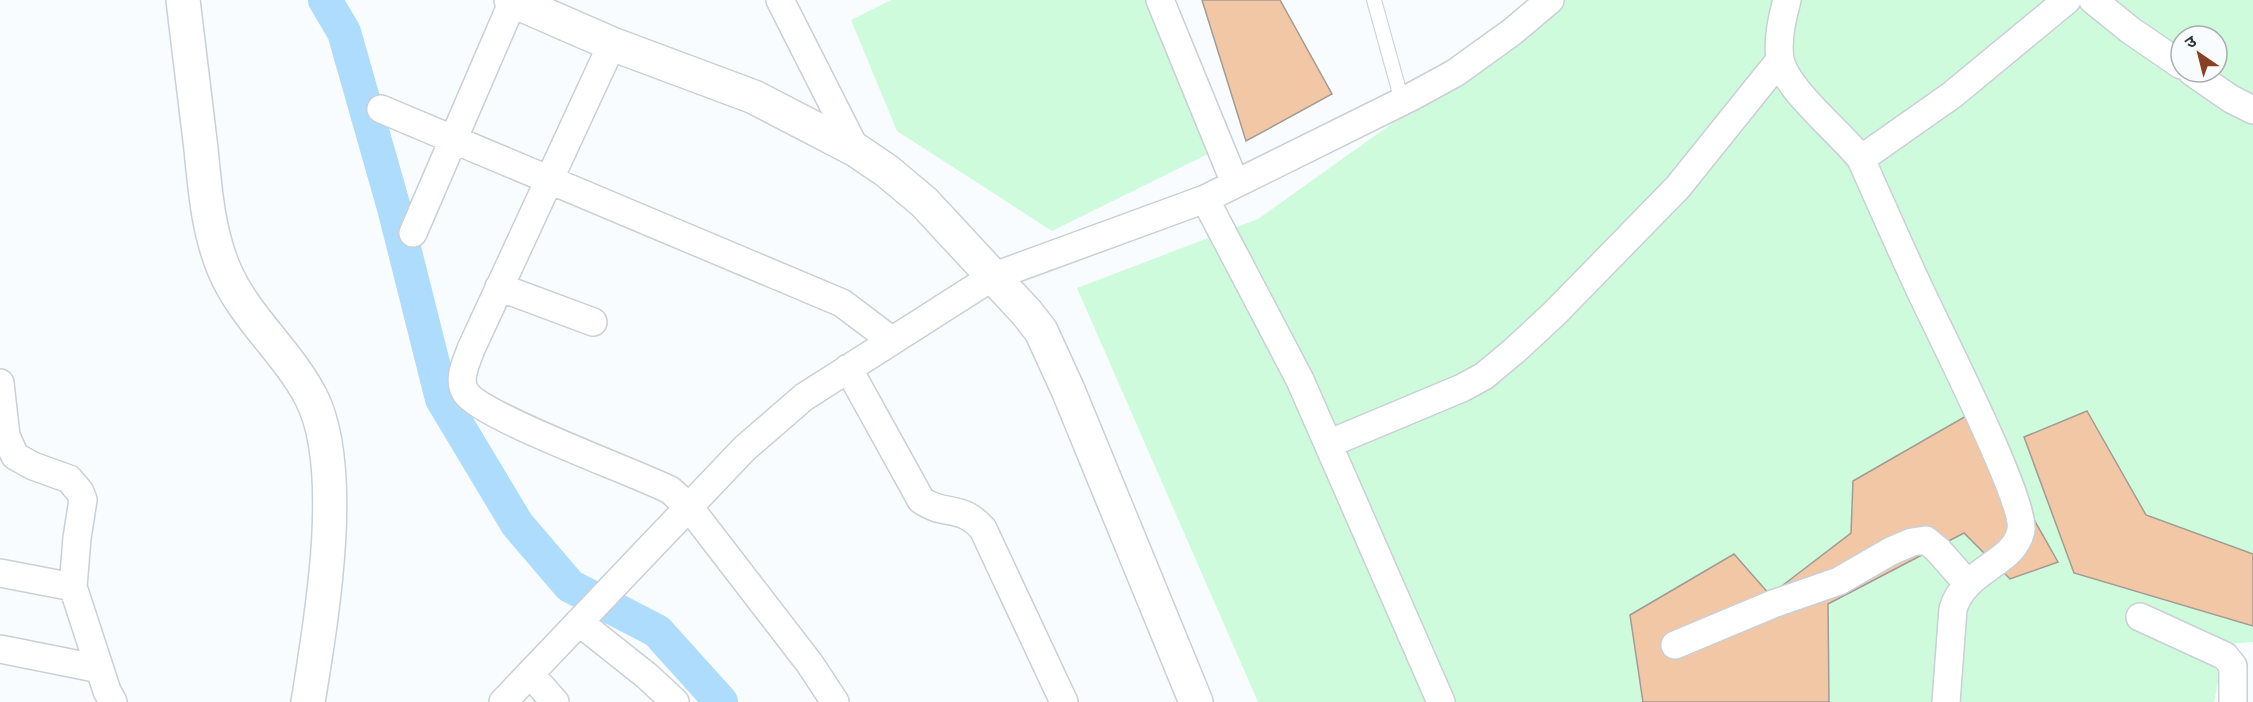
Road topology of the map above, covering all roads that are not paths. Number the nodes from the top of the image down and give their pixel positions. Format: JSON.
{"nodes":[{"id":1,"x":183,"y":0,"type":"edge"},
{"id":2,"x":512,"y":0,"type":"edge"},
{"id":3,"x":780,"y":0,"type":"edge"},
{"id":4,"x":1160,"y":0,"type":"edge"},
{"id":5,"x":1374,"y":0,"type":"edge"},
{"id":6,"x":1550,"y":0,"type":"edge"},
{"id":7,"x":1787,"y":0,"type":"edge"},
{"id":8,"x":2067,"y":0,"type":"edge"},
{"id":9,"x":2093,"y":0,"type":"edge"},
{"id":10,"x":612,"y":44,"type":"junction"},
{"id":11,"x":2169,"y":57,"type":"edge"},
{"id":12,"x":1780,"y":60,"type":"junction"},
{"id":13,"x":2209,"y":84,"type":"edge"},
{"id":14,"x":1402,"y":102,"type":"junction"},
{"id":15,"x":381,"y":109,"type":"dead end"},
{"id":16,"x":2253,"y":110,"type":"edge"},
{"id":17,"x":455,"y":140,"type":"junction"},
{"id":18,"x":856,"y":150,"type":"junction"},
{"id":19,"x":1861,"y":159,"type":"junction"},
{"id":20,"x":549,"y":179,"type":"junction"},
{"id":21,"x":1235,"y":183,"type":"junction"},
{"id":22,"x":1205,"y":199,"type":"junction"},
{"id":23,"x":413,"y":233,"type":"dead end"},
{"id":24,"x":992,"y":277,"type":"junction"},
{"id":25,"x":499,"y":287,"type":"junction"},
{"id":26,"x":593,"y":322,"type":"dead end"},
{"id":27,"x":891,"y":340,"type":"junction"},
{"id":28,"x":848,"y":368,"type":"junction"},
{"id":29,"x":0,"y":383,"type":"edge"},
{"id":30,"x":1328,"y":444,"type":"junction"},
{"id":31,"x":689,"y":507,"type":"junction"},
{"id":32,"x":0,"y":573,"type":"edge"},
{"id":33,"x":1967,"y":583,"type":"junction"},
{"id":34,"x":73,"y":587,"type":"junction"},
{"id":35,"x":2140,"y":617,"type":"dead end"},
{"id":36,"x":579,"y":622,"type":"junction"},
{"id":37,"x":1675,"y":645,"type":"dead end"},
{"id":38,"x":0,"y":649,"type":"edge"},
{"id":39,"x":100,"y":669,"type":"junction"},
{"id":40,"x":530,"y":674,"type":"junction"},
{"id":41,"x":113,"y":702,"type":"edge"},
{"id":42,"x":308,"y":702,"type":"edge"},
{"id":43,"x":503,"y":702,"type":"edge"},
{"id":44,"x":555,"y":702,"type":"edge"},
{"id":45,"x":675,"y":702,"type":"edge"},
{"id":46,"x":835,"y":702,"type":"edge"},
{"id":47,"x":1064,"y":702,"type":"edge"},
{"id":48,"x":1196,"y":702,"type":"edge"},
{"id":49,"x":1441,"y":702,"type":"edge"},
{"id":50,"x":1947,"y":702,"type":"edge"},
{"id":51,"x":2233,"y":702,"type":"edge"}],
"edges":[{"from":1,"to":42,"type":"street"},
{"from":2,"to":10,"type":"street"},
{"from":2,"to":17,"type":"street"},
{"from":3,"to":18,"type":"street"},
{"from":4,"to":21,"type":"street"},
{"from":5,"to":14,"type":"lane"},
{"from":6,"to":14,"type":"street"},
{"from":7,"to":12,"type":"street"},
{"from":8,"to":19,"type":"street"},
{"from":9,"to":11,"type":"street"},
{"from":10,"to":18,"type":"street"},
{"from":10,"to":20,"type":"street"},
{"from":12,"to":19,"type":"street"},
{"from":12,"to":30,"type":"street"},
{"from":13,"to":16,"type":"street"},
{"from":14,"to":21,"type":"street"},
{"from":15,"to":17,"type":"street"},
{"from":17,"to":20,"type":"street"},
{"from":17,"to":23,"type":"street"},
{"from":18,"to":24,"type":"street"},
{"from":19,"to":33,"type":"street"},
{"from":20,"to":25,"type":"street"},
{"from":20,"to":27,"type":"street"},
{"from":21,"to":22,"type":"street"},
{"from":22,"to":24,"type":"street"},
{"from":22,"to":30,"type":"street"},
{"from":24,"to":27,"type":"street"},
{"from":24,"to":48,"type":"street"},
{"from":25,"to":26,"type":"street"},
{"from":25,"to":31,"type":"street"},
{"from":27,"to":28,"type":"street"},
{"from":28,"to":31,"type":"street"},
{"from":28,"to":47,"type":"street"},
{"from":29,"to":34,"type":"street"},
{"from":30,"to":49,"type":"street"},
{"from":31,"to":36,"type":"street"},
{"from":31,"to":46,"type":"street"},
{"from":32,"to":34,"type":"street"},
{"from":33,"to":37,"type":"street"},
{"from":33,"to":50,"type":"street"},
{"from":34,"to":39,"type":"street"},
{"from":35,"to":51,"type":"street"},
{"from":36,"to":40,"type":"street"},
{"from":36,"to":45,"type":"street"},
{"from":38,"to":39,"type":"street"},
{"from":39,"to":41,"type":"street"},
{"from":40,"to":43,"type":"street"},
{"from":40,"to":44,"type":"street"}]}
